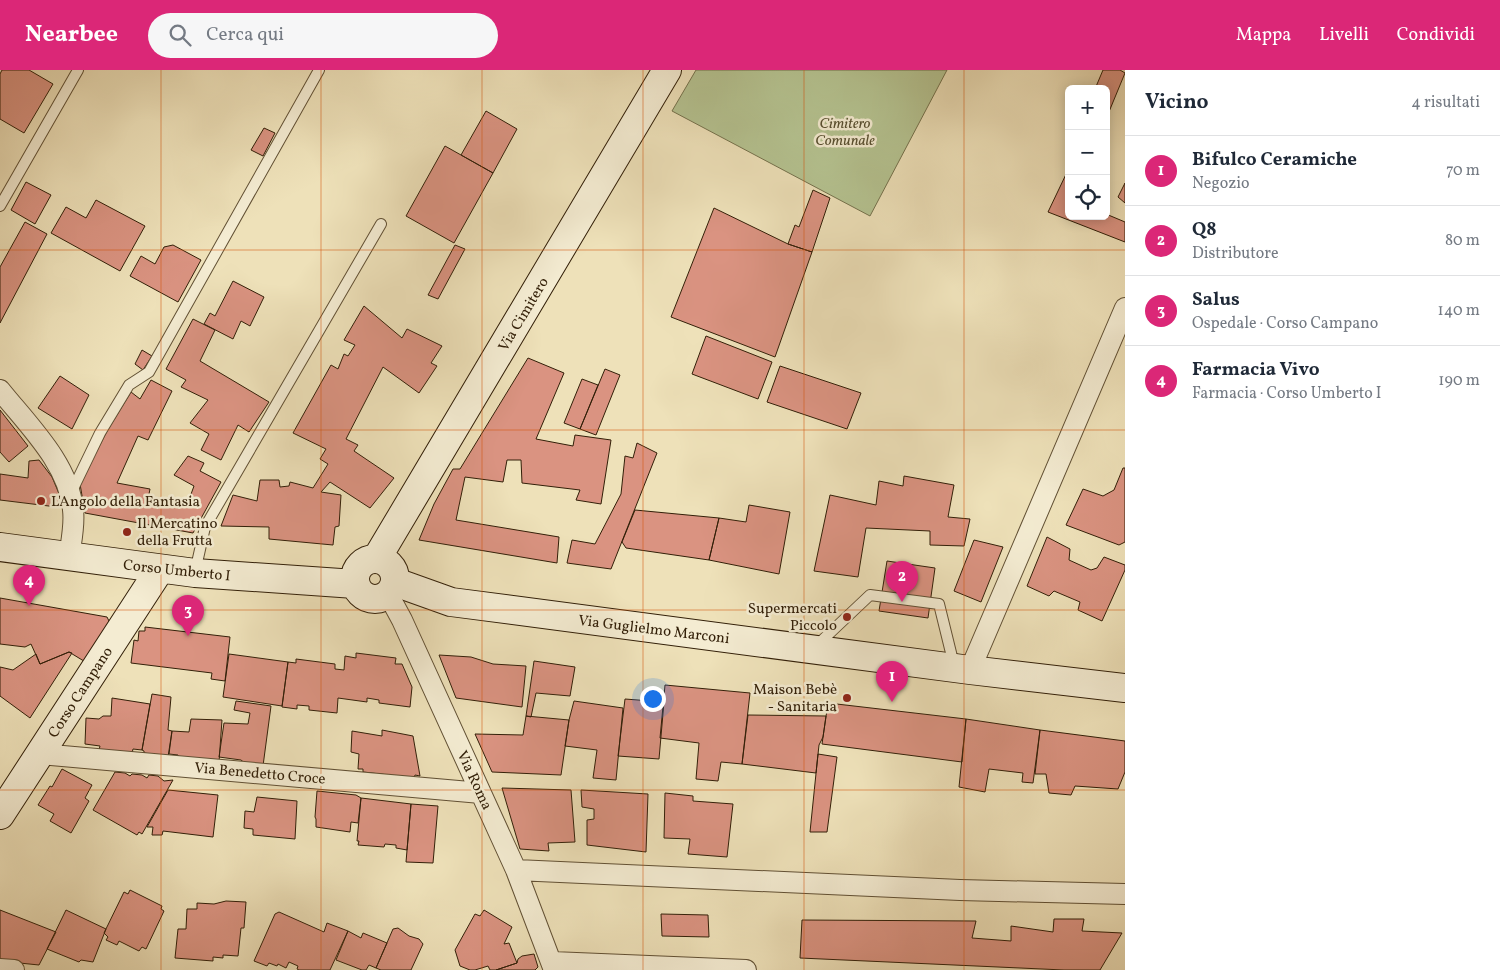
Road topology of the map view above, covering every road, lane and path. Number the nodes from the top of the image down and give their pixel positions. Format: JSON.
{"nodes":[{"id":1,"x":78,"y":70,"type":"edge"},
{"id":2,"x":319,"y":70,"type":"edge"},
{"id":3,"x":667,"y":70,"type":"edge"},
{"id":4,"x":0,"y":206,"type":"edge"},
{"id":5,"x":381,"y":224,"type":"dead end"},
{"id":6,"x":1125,"y":308,"type":"edge"},
{"id":7,"x":0,"y":390,"type":"edge"},
{"id":8,"x":71,"y":493,"type":"junction"},
{"id":9,"x":0,"y":547,"type":"edge"},
{"id":10,"x":69,"y":556,"type":"junction"},
{"id":11,"x":377,"y":558,"type":"junction"},
{"id":12,"x":160,"y":569,"type":"junction"},
{"id":13,"x":195,"y":573,"type":"junction"},
{"id":14,"x":355,"y":584,"type":"junction"},
{"id":15,"x":392,"y":588,"type":"junction"},
{"id":16,"x":812,"y":650,"type":"junction"},
{"id":17,"x":962,"y":669,"type":"junction"},
{"id":18,"x":1125,"y":688,"type":"edge"},
{"id":19,"x":40,"y":754,"type":"junction"},
{"id":20,"x":481,"y":793,"type":"junction"},
{"id":21,"x":0,"y":815,"type":"edge"},
{"id":22,"x":516,"y":870,"type":"junction"},
{"id":23,"x":1125,"y":894,"type":"edge"},
{"id":24,"x":553,"y":966,"type":"edge"},
{"id":25,"x":0,"y":969,"type":"edge"},
{"id":26,"x":14,"y":970,"type":"edge"},
{"id":27,"x":746,"y":970,"type":"edge"}],
"edges":[{"from":1,"to":4,"type":"lane"},
{"from":2,"to":8,"type":"lane"},
{"from":3,"to":11,"type":"street","name":"Via Cimitero"},
{"from":5,"to":13,"type":"lane"},
{"from":6,"to":17,"type":"street"},
{"from":7,"to":8,"type":"street"},
{"from":8,"to":10,"type":"street"},
{"from":9,"to":10,"type":"street","name":"Corso Umberto I"},
{"from":10,"to":12,"type":"street","name":"Corso Umberto I"},
{"from":11,"to":14,"type":"street"},
{"from":11,"to":15,"type":"street"},
{"from":12,"to":13,"type":"street","name":"Corso Umberto I"},
{"from":12,"to":19,"type":"street","name":"Corso Campano"},
{"from":13,"to":14,"type":"street","name":"Corso Umberto I"},
{"from":14,"to":15,"type":"street"},
{"from":15,"to":16,"type":"street","name":"Via Guglielmo Marconi"},
{"from":15,"to":20,"type":"street","name":"Via Roma"},
{"from":16,"to":17,"type":"street","name":"Via Guglielmo Marconi"},
{"from":16,"to":17,"type":"lane"},
{"from":17,"to":18,"type":"street","name":"Via Guglielmo Marconi"},
{"from":19,"to":20,"type":"street","name":"Via Benedetto Croce"},
{"from":19,"to":21,"type":"street","name":"Corso Campano"},
{"from":20,"to":22,"type":"street","name":"Via Roma"},
{"from":22,"to":23,"type":"street"},
{"from":22,"to":24,"type":"street","name":"Via Roma"},
{"from":24,"to":27,"type":"street"},
{"from":25,"to":26,"type":"street"}]}
